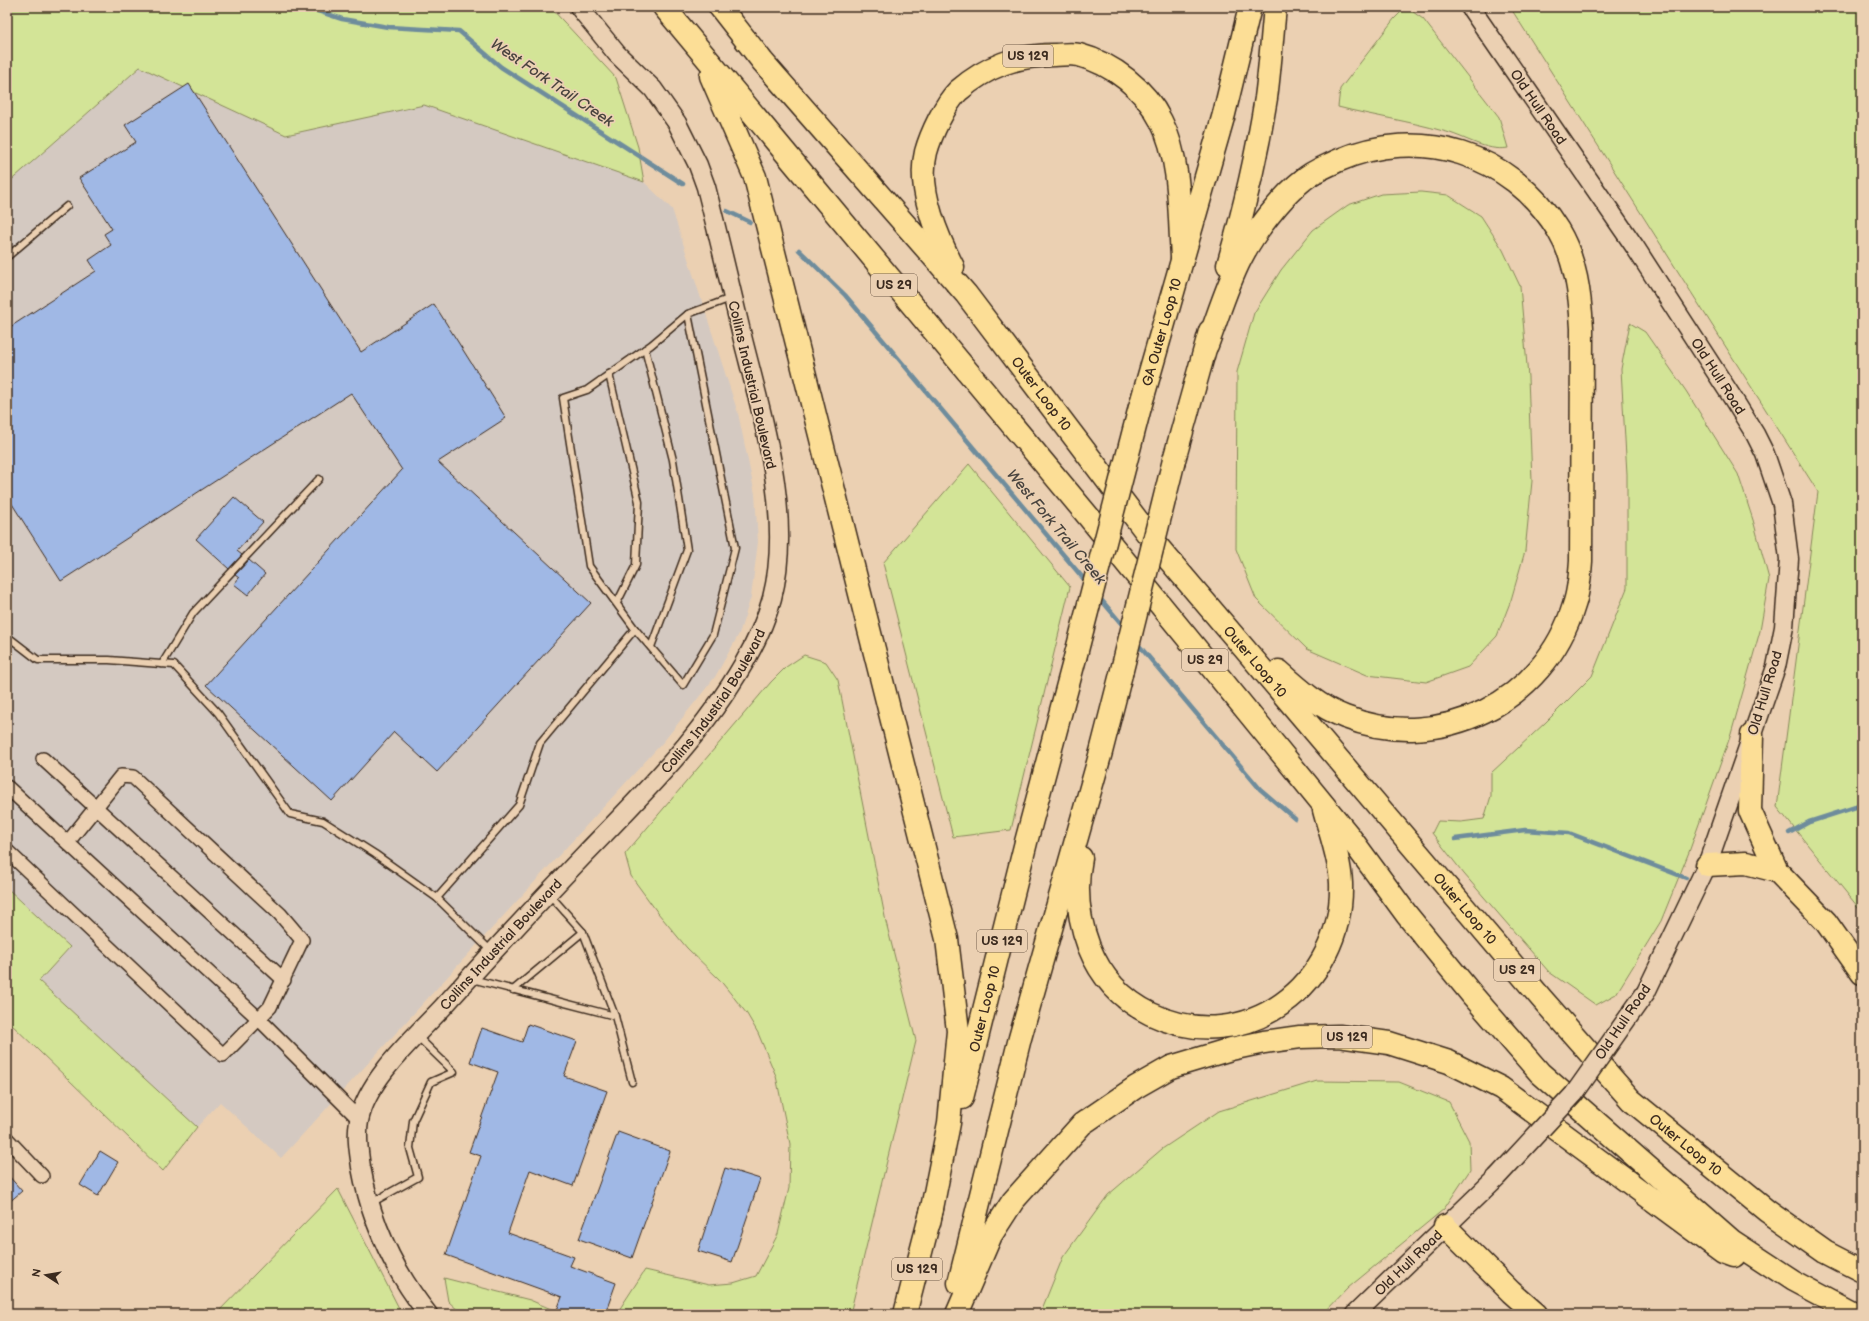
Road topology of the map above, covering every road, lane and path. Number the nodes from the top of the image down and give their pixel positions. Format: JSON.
{"nodes":[{"id":1,"x":578,"y":7,"type":"edge"},
{"id":2,"x":664,"y":7,"type":"edge"},
{"id":3,"x":720,"y":7,"type":"edge"},
{"id":4,"x":1250,"y":7,"type":"edge"},
{"id":5,"x":1275,"y":7,"type":"edge"},
{"id":6,"x":1470,"y":7,"type":"edge"},
{"id":7,"x":701,"y":52,"type":"junction"},
{"id":8,"x":67,"y":206,"type":"dead end"},
{"id":9,"x":7,"y":257,"type":"edge"},
{"id":10,"x":1182,"y":257,"type":"junction"},
{"id":11,"x":966,"y":294,"type":"junction"},
{"id":12,"x":733,"y":298,"type":"junction"},
{"id":13,"x":688,"y":314,"type":"junction"},
{"id":14,"x":1206,"y":344,"type":"junction"},
{"id":15,"x":645,"y":349,"type":"junction"},
{"id":16,"x":609,"y":374,"type":"junction"},
{"id":17,"x":1140,"y":407,"type":"joint"},
{"id":18,"x":320,"y":479,"type":"dead end"},
{"id":19,"x":617,"y":603,"type":"junction"},
{"id":20,"x":1220,"y":618,"type":"junction"},
{"id":21,"x":635,"y":629,"type":"junction"},
{"id":22,"x":7,"y":636,"type":"edge"},
{"id":23,"x":651,"y":647,"type":"junction"},
{"id":24,"x":162,"y":664,"type":"junction"},
{"id":25,"x":1752,"y":735,"type":"junction"},
{"id":26,"x":1100,"y":752,"type":"junction"},
{"id":27,"x":43,"y":759,"type":"dead end"},
{"id":28,"x":7,"y":787,"type":"edge"},
{"id":29,"x":1322,"y":803,"type":"junction"},
{"id":30,"x":95,"y":807,"type":"junction"},
{"id":31,"x":68,"y":842,"type":"junction"},
{"id":32,"x":7,"y":851,"type":"edge"},
{"id":33,"x":1707,"y":865,"type":"junction"},
{"id":34,"x":1776,"y":872,"type":"junction"},
{"id":35,"x":548,"y":893,"type":"junction"},
{"id":36,"x":437,"y":898,"type":"junction"},
{"id":37,"x":583,"y":932,"type":"junction"},
{"id":38,"x":492,"y":952,"type":"junction"},
{"id":39,"x":1862,"y":973,"type":"edge"},
{"id":40,"x":469,"y":978,"type":"junction"},
{"id":41,"x":284,"y":980,"type":"junction"},
{"id":42,"x":513,"y":990,"type":"junction"},
{"id":43,"x":615,"y":1016,"type":"junction"},
{"id":44,"x":259,"y":1019,"type":"junction"},
{"id":45,"x":417,"y":1036,"type":"junction"},
{"id":46,"x":632,"y":1082,"type":"dead end"},
{"id":47,"x":359,"y":1119,"type":"junction"},
{"id":48,"x":7,"y":1139,"type":"edge"},
{"id":49,"x":42,"y":1176,"type":"dead end"},
{"id":50,"x":369,"y":1203,"type":"junction"},
{"id":51,"x":929,"y":1223,"type":"junction"},
{"id":52,"x":1445,"y":1226,"type":"junction"},
{"id":53,"x":1862,"y":1271,"type":"edge"},
{"id":54,"x":1793,"y":1281,"type":"junction"},
{"id":55,"x":428,"y":1314,"type":"edge"},
{"id":56,"x":905,"y":1314,"type":"edge"},
{"id":57,"x":952,"y":1314,"type":"edge"},
{"id":58,"x":957,"y":1314,"type":"edge"},
{"id":59,"x":1355,"y":1314,"type":"edge"},
{"id":60,"x":1536,"y":1314,"type":"edge"},
{"id":61,"x":1855,"y":1314,"type":"edge"}],
"edges":[{"from":1,"to":12,"type":"main road","name":"Collins Industrial Boulevard"},
{"from":2,"to":7,"type":"highway","number":"US 29"},
{"from":3,"to":11,"type":"highway","number":"US 29"},
{"from":4,"to":10,"type":"highway","name":"GA Outer Loop 10"},
{"from":5,"to":14,"type":"highway"},
{"from":6,"to":25,"type":"main road","name":"Old Hull Road"},
{"from":7,"to":29,"type":"highway","number":"US 29"},
{"from":7,"to":51,"type":"highway"},
{"from":8,"to":9,"type":"lane"},
{"from":10,"to":11,"type":"highway","number":"US 129"},
{"from":10,"to":17,"type":"highway","name":"GA Outer Loop 10","number":"US 129"},
{"from":11,"to":20,"type":"highway","name":"Outer Loop 10","number":"US 29"},
{"from":12,"to":13,"type":"lane"},
{"from":12,"to":35,"type":"main road","name":"Collins Industrial Boulevard"},
{"from":13,"to":15,"type":"lane"},
{"from":13,"to":23,"type":"lane"},
{"from":14,"to":20,"type":"highway"},
{"from":14,"to":26,"type":"highway","bridge":true},
{"from":15,"to":16,"type":"lane"},
{"from":15,"to":23,"type":"lane"},
{"from":16,"to":19,"type":"lane"},
{"from":16,"to":19,"type":"lane"},
{"from":17,"to":51,"type":"highway","name":"Outer Loop 10","number":"US 129","bridge":true},
{"from":18,"to":24,"type":"lane"},
{"from":19,"to":21,"type":"lane"},
{"from":20,"to":53,"type":"highway","name":"Outer Loop 10","number":"US 29"},
{"from":21,"to":23,"type":"lane"},
{"from":21,"to":36,"type":"lane"},
{"from":22,"to":24,"type":"lane"},
{"from":24,"to":36,"type":"lane"},
{"from":25,"to":33,"type":"main road","name":"Old Hull Road"},
{"from":25,"to":34,"type":"highway"},
{"from":26,"to":29,"type":"highway"},
{"from":26,"to":57,"type":"highway"},
{"from":27,"to":30,"type":"street"},
{"from":28,"to":31,"type":"street"},
{"from":29,"to":54,"type":"highway","number":"US 29"},
{"from":30,"to":31,"type":"street"},
{"from":30,"to":41,"type":"street"},
{"from":30,"to":41,"type":"street"},
{"from":31,"to":44,"type":"street"},
{"from":32,"to":44,"type":"street"},
{"from":33,"to":34,"type":"highway"},
{"from":33,"to":52,"type":"main road","name":"Old Hull Road","bridge":true},
{"from":34,"to":39,"type":"highway"},
{"from":35,"to":37,"type":"lane"},
{"from":35,"to":38,"type":"main road","name":"Collins Industrial Boulevard"},
{"from":36,"to":38,"type":"lane"},
{"from":37,"to":42,"type":"lane"},
{"from":37,"to":43,"type":"lane"},
{"from":38,"to":40,"type":"main road","name":"Collins Industrial Boulevard"},
{"from":40,"to":42,"type":"lane"},
{"from":40,"to":45,"type":"main road","name":"Collins Industrial Boulevard"},
{"from":41,"to":44,"type":"street"},
{"from":42,"to":43,"type":"lane"},
{"from":43,"to":46,"type":"lane"},
{"from":44,"to":47,"type":"street"},
{"from":45,"to":47,"type":"main road","name":"Collins Industrial Boulevard"},
{"from":45,"to":50,"type":"lane"},
{"from":47,"to":50,"type":"main road","name":"Collins Industrial Boulevard"},
{"from":48,"to":49,"type":"street"},
{"from":50,"to":55,"type":"main road","name":"Collins Industrial Boulevard"},
{"from":51,"to":56,"type":"highway","name":"Outer Loop 10","number":"US 129"},
{"from":52,"to":59,"type":"main road","name":"Old Hull Road"},
{"from":52,"to":60,"type":"highway"},
{"from":54,"to":58,"type":"highway","number":"US 129"},
{"from":54,"to":61,"type":"highway","number":"US 29"}]}
